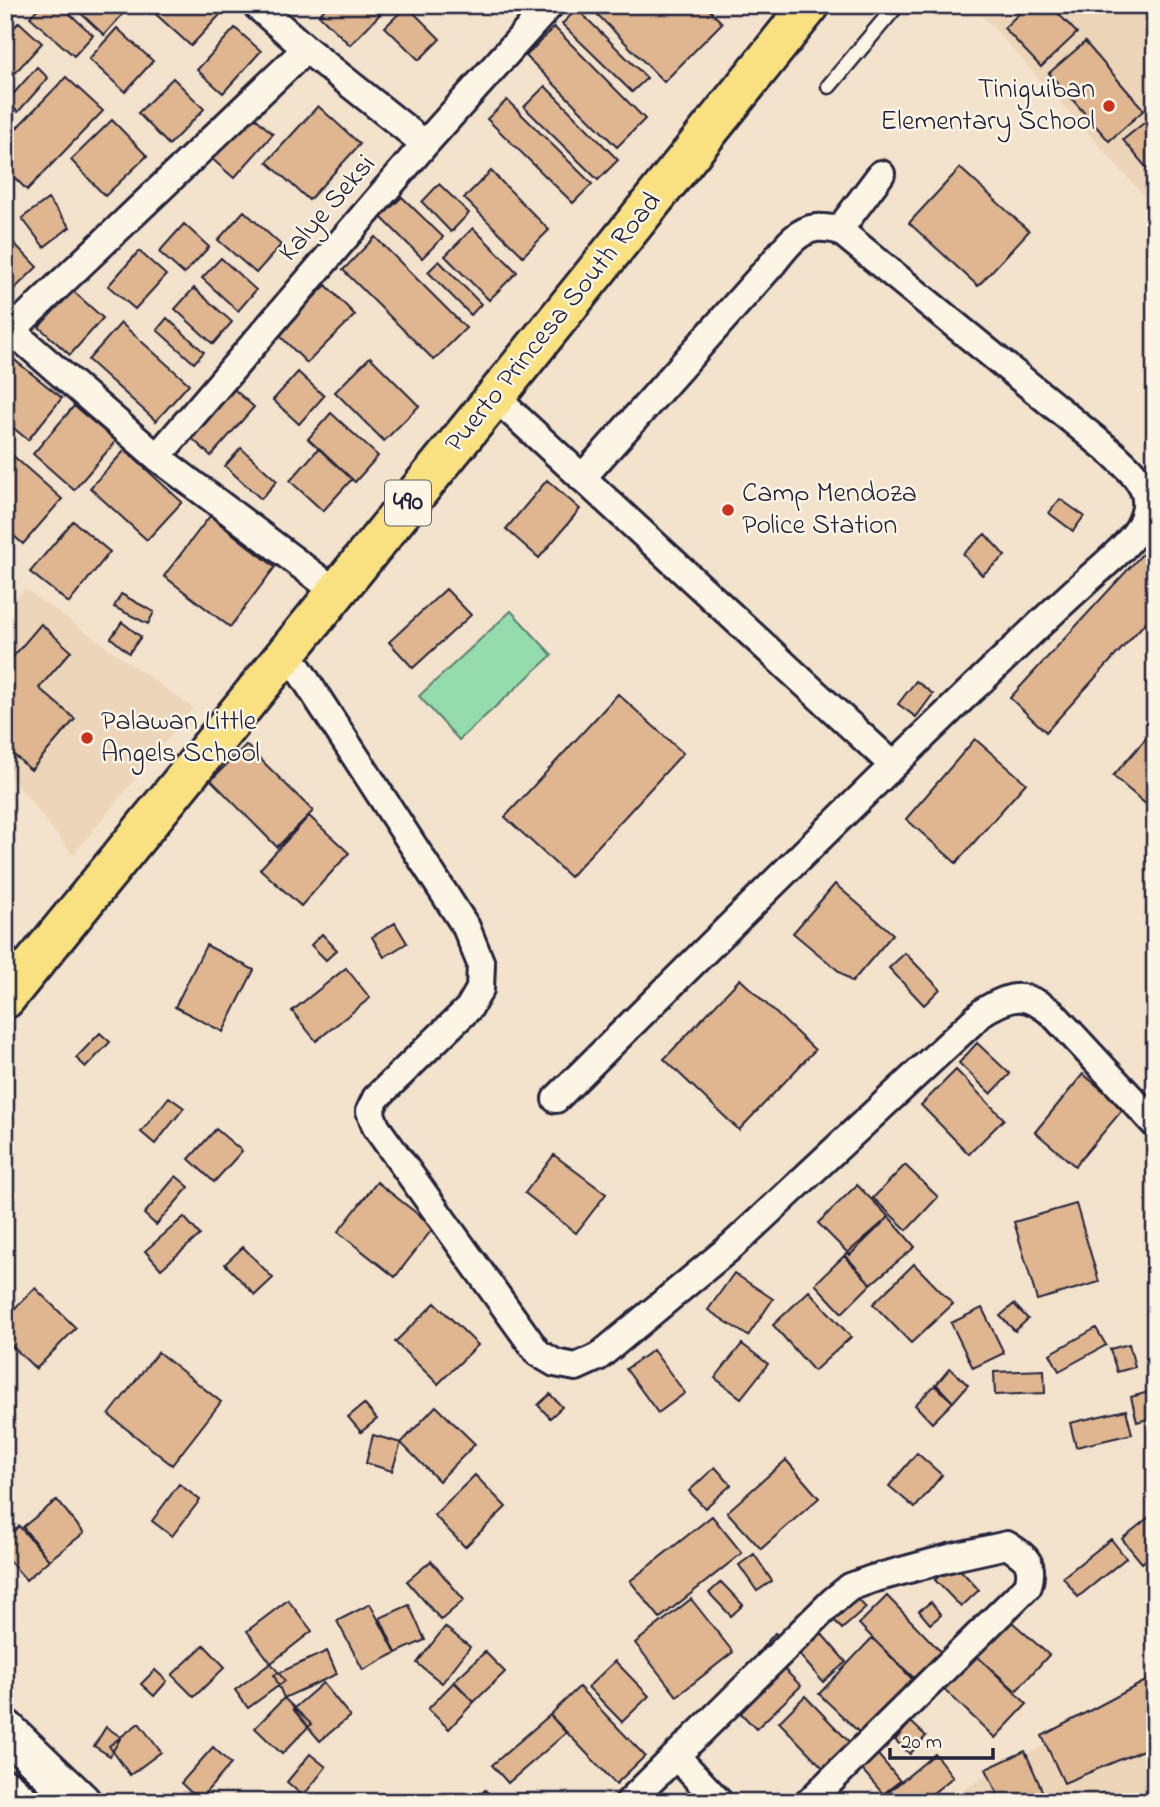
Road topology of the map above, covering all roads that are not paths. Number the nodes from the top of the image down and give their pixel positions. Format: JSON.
{"nodes":[{"id":1,"x":256,"y":5,"type":"edge"},
{"id":2,"x":550,"y":5,"type":"edge"},
{"id":3,"x":810,"y":5,"type":"edge"},
{"id":4,"x":897,"y":5,"type":"edge"},
{"id":5,"x":306,"y":49,"type":"junction"},
{"id":6,"x":829,"y":86,"type":"dead end"},
{"id":7,"x":425,"y":144,"type":"junction"},
{"id":8,"x":881,"y":173,"type":"dead end"},
{"id":9,"x":839,"y":230,"type":"junction"},
{"id":10,"x":9,"y":328,"type":"edge"},
{"id":11,"x":495,"y":397,"type":"junction"},
{"id":12,"x":157,"y":457,"type":"junction"},
{"id":13,"x":582,"y":478,"type":"junction"},
{"id":14,"x":335,"y":592,"type":"junction"},
{"id":15,"x":287,"y":651,"type":"junction"},
{"id":16,"x":893,"y":765,"type":"junction"},
{"id":17,"x":10,"y":980,"type":"edge"},
{"id":18,"x":556,"y":1099,"type":"dead end"},
{"id":19,"x":1155,"y":1124,"type":"edge"},
{"id":20,"x":5,"y":1729,"type":"edge"},
{"id":21,"x":676,"y":1756,"type":"junction"},
{"id":22,"x":5,"y":1788,"type":"edge"},
{"id":23,"x":20,"y":1802,"type":"edge"},
{"id":24,"x":81,"y":1802,"type":"edge"},
{"id":25,"x":629,"y":1802,"type":"edge"},
{"id":26,"x":719,"y":1802,"type":"edge"},
{"id":27,"x":809,"y":1802,"type":"edge"}],
"edges":[{"from":1,"to":5,"type":"street"},
{"from":2,"to":7,"type":"street","name":"Kalye Seksi"},
{"from":3,"to":11,"type":"main road","name":"Puerto Princesa South Road","number":"490"},
{"from":4,"to":6,"type":"lane"},
{"from":5,"to":7,"type":"street"},
{"from":5,"to":10,"type":"street"},
{"from":7,"to":12,"type":"street","name":"Kalye Seksi"},
{"from":8,"to":9,"type":"street"},
{"from":9,"to":13,"type":"street"},
{"from":9,"to":16,"type":"street"},
{"from":10,"to":12,"type":"street"},
{"from":11,"to":13,"type":"street"},
{"from":11,"to":14,"type":"main road","name":"Puerto Princesa South Road","number":"490"},
{"from":12,"to":14,"type":"street"},
{"from":13,"to":16,"type":"street"},
{"from":14,"to":15,"type":"main road","name":"Puerto Princesa South Road","number":"490"},
{"from":15,"to":17,"type":"main road","name":"Puerto Princesa South Road","number":"490"},
{"from":15,"to":19,"type":"street"},
{"from":16,"to":18,"type":"street"},
{"from":20,"to":24,"type":"street"},
{"from":21,"to":25,"type":"street"},
{"from":21,"to":26,"type":"street"},
{"from":21,"to":27,"type":"street"},
{"from":22,"to":23,"type":"street"}]}
